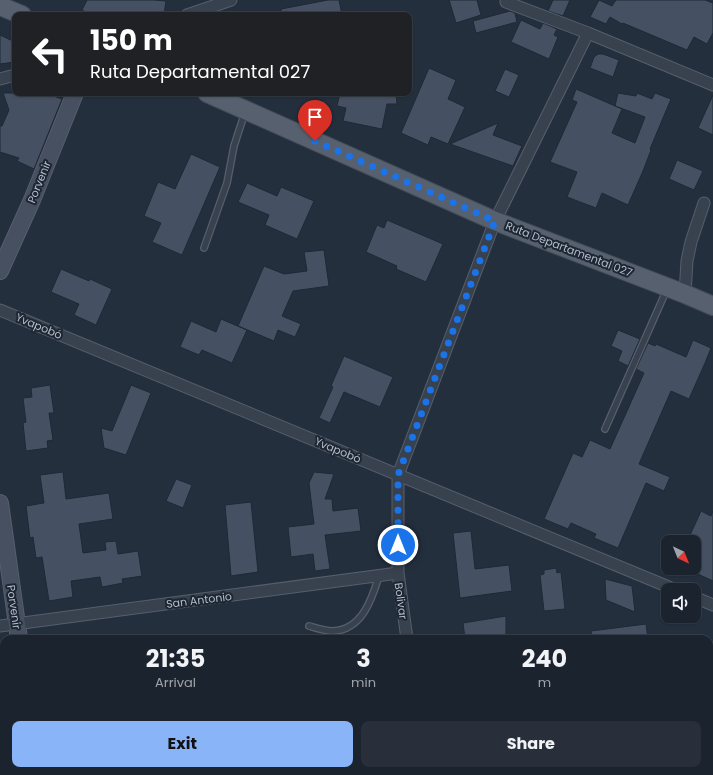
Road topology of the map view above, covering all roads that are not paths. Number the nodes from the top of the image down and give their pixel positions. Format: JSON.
{"nodes":[{"id":1,"x":231,"y":0,"type":"edge"},
{"id":2,"x":506,"y":2,"type":"dead end"},
{"id":3,"x":0,"y":6,"type":"edge"},
{"id":4,"x":15,"y":12,"type":"edge"},
{"id":5,"x":196,"y":12,"type":"edge"},
{"id":6,"x":588,"y":33,"type":"junction"},
{"id":7,"x":12,"y":76,"type":"edge"},
{"id":8,"x":0,"y":80,"type":"edge"},
{"id":9,"x":713,"y":85,"type":"edge"},
{"id":10,"x":74,"y":96,"type":"edge"},
{"id":11,"x":214,"y":96,"type":"edge"},
{"id":12,"x":245,"y":110,"type":"junction"},
{"id":13,"x":704,"y":203,"type":"dead end"},
{"id":14,"x":495,"y":221,"type":"junction"},
{"id":15,"x":204,"y":248,"type":"dead end"},
{"id":16,"x":0,"y":271,"type":"edge"},
{"id":17,"x":668,"y":287,"type":"junction"},
{"id":18,"x":684,"y":294,"type":"junction"},
{"id":19,"x":713,"y":306,"type":"edge"},
{"id":20,"x":0,"y":310,"type":"edge"},
{"id":21,"x":605,"y":429,"type":"dead end"},
{"id":22,"x":398,"y":475,"type":"junction"},
{"id":23,"x":0,"y":503,"type":"edge"},
{"id":24,"x":398,"y":573,"type":"junction"},
{"id":25,"x":379,"y":576,"type":"junction"},
{"id":26,"x":661,"y":584,"type":"edge"},
{"id":27,"x":701,"y":600,"type":"edge"},
{"id":28,"x":713,"y":605,"type":"edge"},
{"id":29,"x":0,"y":626,"type":"edge"},
{"id":30,"x":309,"y":626,"type":"dead end"},
{"id":31,"x":18,"y":631,"type":"edge"},
{"id":32,"x":406,"y":635,"type":"edge"}],
"edges":[{"from":1,"to":5,"type":"street"},
{"from":2,"to":6,"type":"street"},
{"from":3,"to":4,"type":"main road"},
{"from":6,"to":9,"type":"street"},
{"from":6,"to":14,"type":"street","name":"Bolivar"},
{"from":7,"to":8,"type":"street"},
{"from":10,"to":16,"type":"street","name":"Porvenir"},
{"from":11,"to":12,"type":"main road","name":"Ruta Departamental 027"},
{"from":12,"to":14,"type":"main road","name":"Ruta Departamental 027"},
{"from":12,"to":15,"type":"lane"},
{"from":13,"to":18,"type":"street"},
{"from":14,"to":17,"type":"main road","name":"Ruta Departamental 027"},
{"from":14,"to":22,"type":"street","name":"Bolivar"},
{"from":17,"to":18,"type":"main road","name":"Ruta Departamental 027"},
{"from":17,"to":21,"type":"lane"},
{"from":18,"to":19,"type":"main road","name":"Ruta Departamental 027"},
{"from":20,"to":22,"type":"street","name":"Yvapobó"},
{"from":22,"to":24,"type":"street","name":"Bolivar"},
{"from":22,"to":26,"type":"street","name":"Yvapobó"},
{"from":23,"to":31,"type":"street","name":"Porvenir"},
{"from":24,"to":25,"type":"street","name":"San Antonio"},
{"from":24,"to":32,"type":"street","name":"Bolivar"},
{"from":25,"to":30,"type":"lane"},
{"from":25,"to":31,"type":"street","name":"San Antonio"},
{"from":27,"to":28,"type":"street"},
{"from":29,"to":31,"type":"street","name":"San Antonio"}]}
